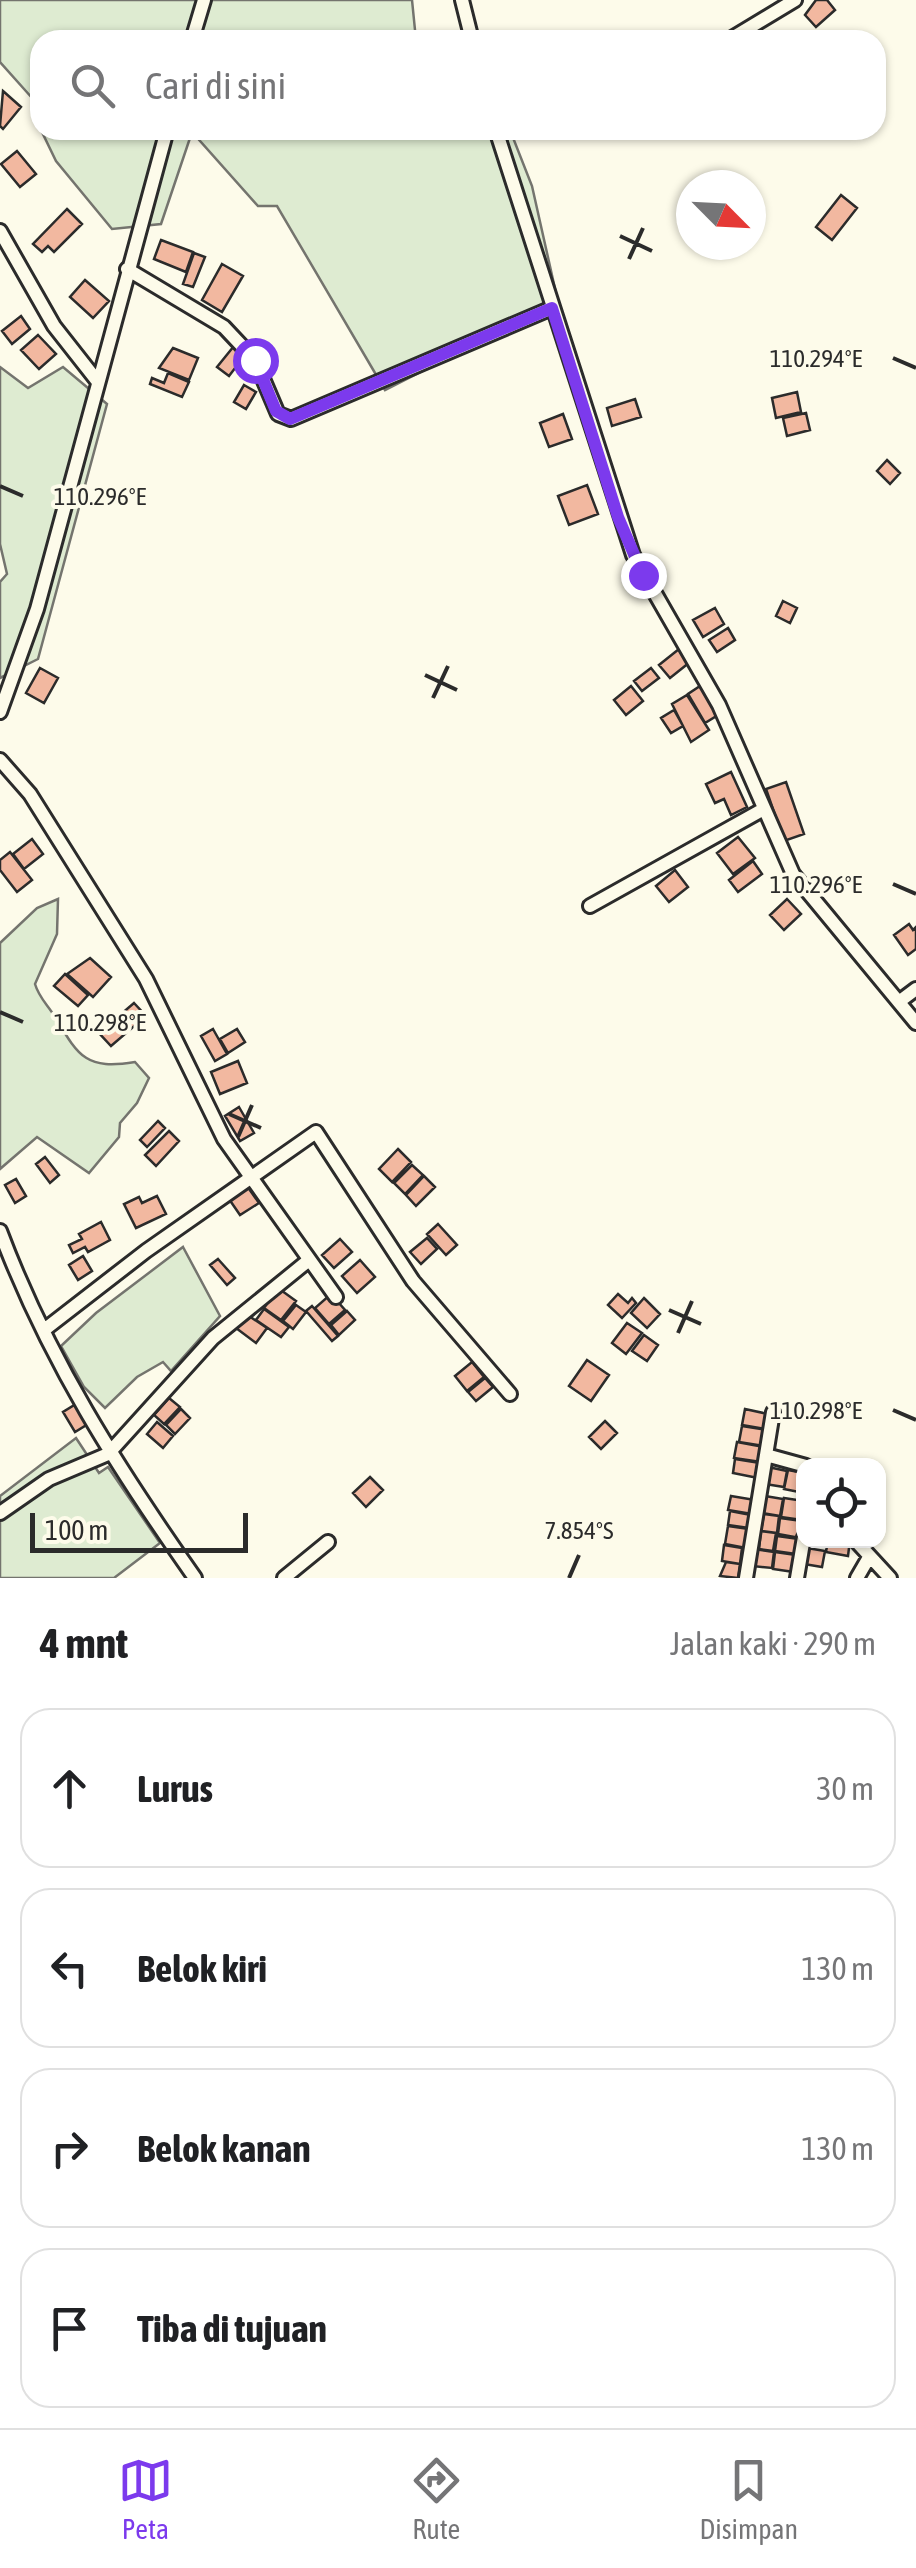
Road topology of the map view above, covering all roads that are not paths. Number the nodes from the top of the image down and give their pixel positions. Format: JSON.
{"nodes":[{"id":1,"x":204,"y":0,"type":"edge"},
{"id":2,"x":462,"y":0,"type":"edge"},
{"id":3,"x":795,"y":0,"type":"edge"},
{"id":4,"x":195,"y":30,"type":"edge"},
{"id":5,"x":470,"y":30,"type":"edge"},
{"id":6,"x":745,"y":30,"type":"edge"},
{"id":7,"x":164,"y":140,"type":"edge"},
{"id":8,"x":499,"y":140,"type":"edge"},
{"id":9,"x":0,"y":231,"type":"edge"},
{"id":10,"x":127,"y":269,"type":"junction"},
{"id":11,"x":552,"y":308,"type":"junction"},
{"id":12,"x":98,"y":382,"type":"junction"},
{"id":13,"x":0,"y":712,"type":"edge"},
{"id":14,"x":0,"y":760,"type":"edge"},
{"id":15,"x":762,"y":810,"type":"junction"},
{"id":16,"x":590,"y":906,"type":"dead end"},
{"id":17,"x":916,"y":988,"type":"edge"},
{"id":18,"x":900,"y":1000,"type":"junction"},
{"id":19,"x":916,"y":1023,"type":"edge"},
{"id":20,"x":250,"y":1178,"type":"junction"},
{"id":21,"x":0,"y":1231,"type":"edge"},
{"id":22,"x":308,"y":1260,"type":"junction"},
{"id":23,"x":336,"y":1297,"type":"dead end"},
{"id":24,"x":44,"y":1330,"type":"junction"},
{"id":25,"x":510,"y":1394,"type":"dead end"},
{"id":26,"x":774,"y":1412,"type":"dead end"},
{"id":27,"x":108,"y":1454,"type":"junction"},
{"id":28,"x":766,"y":1455,"type":"junction"},
{"id":29,"x":796,"y":1463,"type":"edge"},
{"id":30,"x":0,"y":1513,"type":"edge"},
{"id":31,"x":328,"y":1542,"type":"dead end"},
{"id":32,"x":802,"y":1548,"type":"edge"},
{"id":33,"x":860,"y":1548,"type":"edge"},
{"id":34,"x":868,"y":1559,"type":"junction"},
{"id":35,"x":194,"y":1578,"type":"edge"},
{"id":36,"x":284,"y":1578,"type":"edge"},
{"id":37,"x":746,"y":1578,"type":"edge"},
{"id":38,"x":797,"y":1578,"type":"edge"},
{"id":39,"x":857,"y":1578,"type":"edge"},
{"id":40,"x":890,"y":1578,"type":"edge"}],
"edges":[{"from":1,"to":4,"type":"street"},
{"from":2,"to":5,"type":"street"},
{"from":3,"to":6,"type":"street"},
{"from":7,"to":10,"type":"street"},
{"from":8,"to":11,"type":"street"},
{"from":9,"to":12,"type":"street"},
{"from":10,"to":11,"type":"street"},
{"from":10,"to":12,"type":"street"},
{"from":11,"to":15,"type":"street"},
{"from":12,"to":13,"type":"street"},
{"from":14,"to":20,"type":"street"},
{"from":15,"to":16,"type":"street"},
{"from":15,"to":18,"type":"street"},
{"from":17,"to":18,"type":"street"},
{"from":18,"to":19,"type":"street"},
{"from":20,"to":22,"type":"street"},
{"from":20,"to":24,"type":"street"},
{"from":20,"to":25,"type":"street"},
{"from":21,"to":24,"type":"street"},
{"from":22,"to":23,"type":"street"},
{"from":22,"to":27,"type":"street"},
{"from":24,"to":27,"type":"street"},
{"from":26,"to":28,"type":"street"},
{"from":27,"to":30,"type":"street"},
{"from":27,"to":35,"type":"street"},
{"from":28,"to":29,"type":"street"},
{"from":28,"to":37,"type":"street"},
{"from":31,"to":36,"type":"street"},
{"from":32,"to":38,"type":"street"},
{"from":33,"to":34,"type":"street"},
{"from":34,"to":39,"type":"street"},
{"from":34,"to":40,"type":"street"}]}
